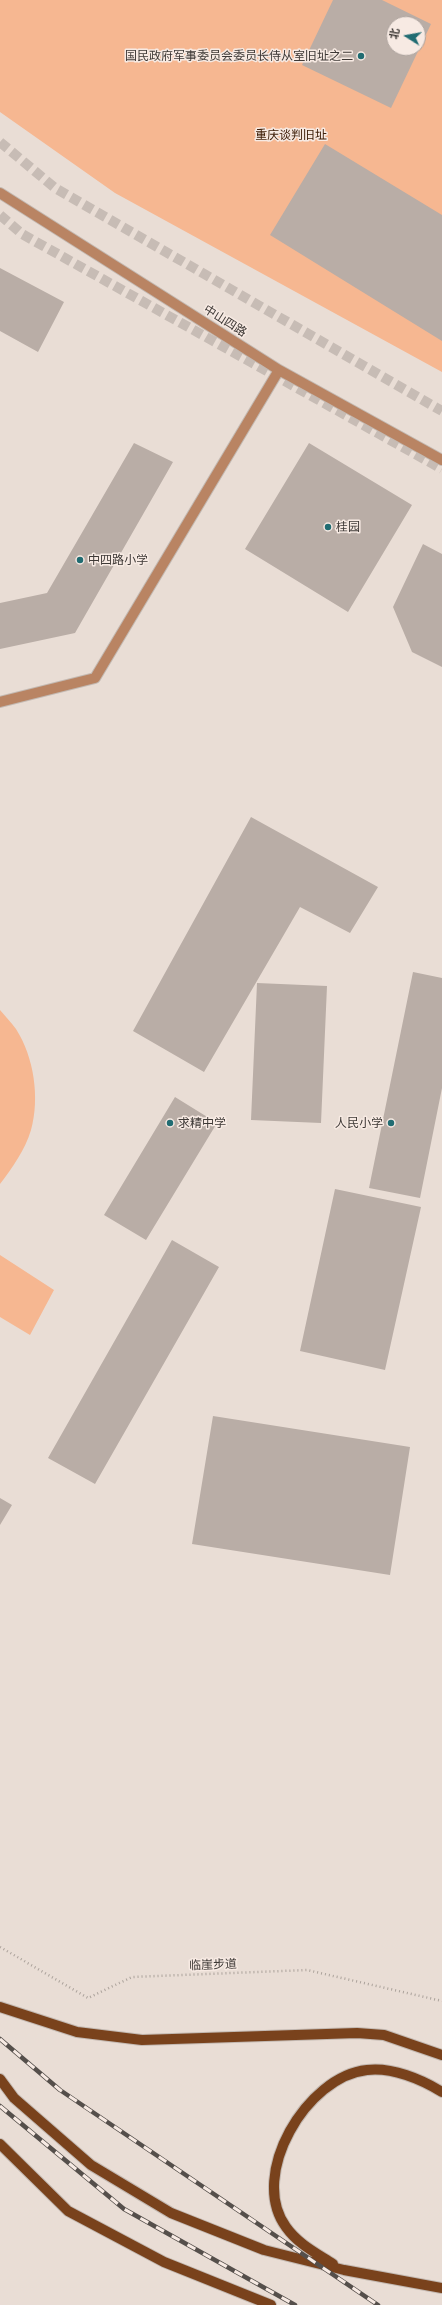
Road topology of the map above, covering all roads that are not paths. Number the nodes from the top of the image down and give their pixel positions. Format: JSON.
{"nodes":[{"id":1,"x":0,"y":193,"type":"edge"},
{"id":2,"x":279,"y":370,"type":"junction"},
{"id":3,"x":442,"y":460,"type":"edge"},
{"id":4,"x":0,"y":702,"type":"edge"},
{"id":5,"x":0,"y":2007,"type":"edge"},
{"id":6,"x":442,"y":2055,"type":"edge"},
{"id":7,"x":0,"y":2080,"type":"edge"},
{"id":8,"x":442,"y":2092,"type":"edge"},
{"id":9,"x":0,"y":2144,"type":"edge"},
{"id":10,"x":344,"y":2270,"type":"junction"},
{"id":11,"x":442,"y":2288,"type":"edge"},
{"id":12,"x":271,"y":2305,"type":"edge"}],
"edges":[{"from":1,"to":2,"type":"street","name":"中山四路"},
{"from":2,"to":3,"type":"street","name":"中山四路"},
{"from":2,"to":4,"type":"street"},
{"from":5,"to":6,"type":"main road"},
{"from":7,"to":10,"type":"main road"},
{"from":8,"to":10,"type":"main road"},
{"from":9,"to":12,"type":"main road"},
{"from":10,"to":11,"type":"main road"}]}
